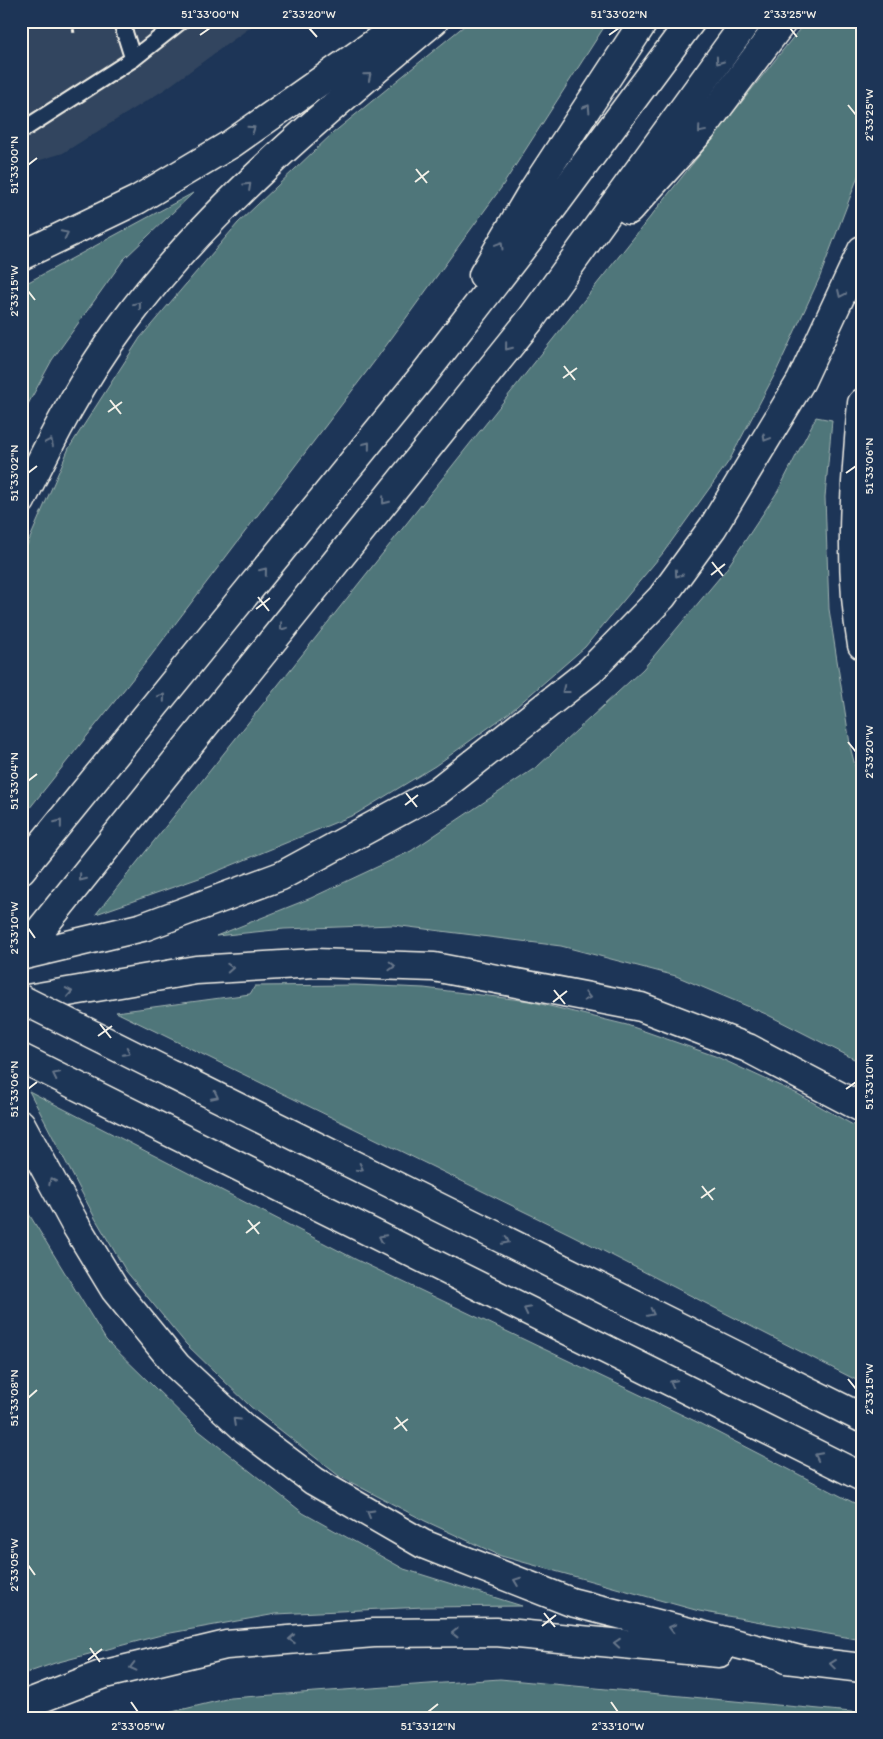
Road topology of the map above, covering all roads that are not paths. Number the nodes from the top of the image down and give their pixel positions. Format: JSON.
{"nodes":[{"id":1,"x":121,"y":21,"type":"edge"},
{"id":2,"x":181,"y":21,"type":"edge"},
{"id":3,"x":406,"y":21,"type":"edge"},
{"id":4,"x":434,"y":21,"type":"edge"},
{"id":5,"x":644,"y":21,"type":"edge"},
{"id":6,"x":691,"y":21,"type":"edge"},
{"id":7,"x":748,"y":21,"type":"edge"},
{"id":8,"x":783,"y":21,"type":"edge"},
{"id":9,"x":132,"y":59,"type":"junction"},
{"id":10,"x":21,"y":131,"type":"edge"},
{"id":11,"x":862,"y":250,"type":"edge"},
{"id":12,"x":21,"y":256,"type":"edge"},
{"id":13,"x":531,"y":319,"type":"junction"},
{"id":14,"x":422,"y":378,"type":"junction"},
{"id":15,"x":862,"y":403,"type":"edge"},
{"id":16,"x":21,"y":501,"type":"edge"},
{"id":17,"x":862,"y":645,"type":"edge"},
{"id":18,"x":25,"y":866,"type":"edge"},
{"id":19,"x":21,"y":955,"type":"edge"},
{"id":20,"x":21,"y":999,"type":"edge"},
{"id":21,"x":21,"y":1058,"type":"edge"},
{"id":22,"x":862,"y":1108,"type":"edge"},
{"id":23,"x":21,"y":1124,"type":"edge"},
{"id":24,"x":862,"y":1418,"type":"edge"},
{"id":25,"x":862,"y":1477,"type":"edge"},
{"id":26,"x":804,"y":1661,"type":"junction"},
{"id":27,"x":862,"y":1668,"type":"edge"},
{"id":28,"x":21,"y":1706,"type":"edge"}],
"edges":[{"from":1,"to":9,"type":"lane"},
{"from":2,"to":9,"type":"lane"},
{"from":12,"to":3,"type":"highway","one_way":true},
{"from":16,"to":4,"type":"highway","one_way":true},
{"from":14,"to":5,"type":"highway","one_way":true},
{"from":6,"to":14,"type":"highway"},
{"from":7,"to":13,"type":"highway","one_way":true},
{"from":8,"to":13,"type":"highway","one_way":true},
{"from":9,"to":10,"type":"lane"},
{"from":11,"to":19,"type":"highway","one_way":true},
{"from":13,"to":19,"type":"highway","one_way":true},
{"from":18,"to":14,"type":"highway","one_way":true},
{"from":15,"to":17,"type":"highway"},
{"from":20,"to":22,"type":"highway","one_way":true},
{"from":20,"to":24,"type":"highway","one_way":true,"bridge":true},
{"from":25,"to":21,"type":"highway","one_way":true},
{"from":26,"to":23,"type":"highway","one_way":true},
{"from":27,"to":26,"type":"highway","one_way":true},
{"from":26,"to":28,"type":"highway","one_way":true}]}
